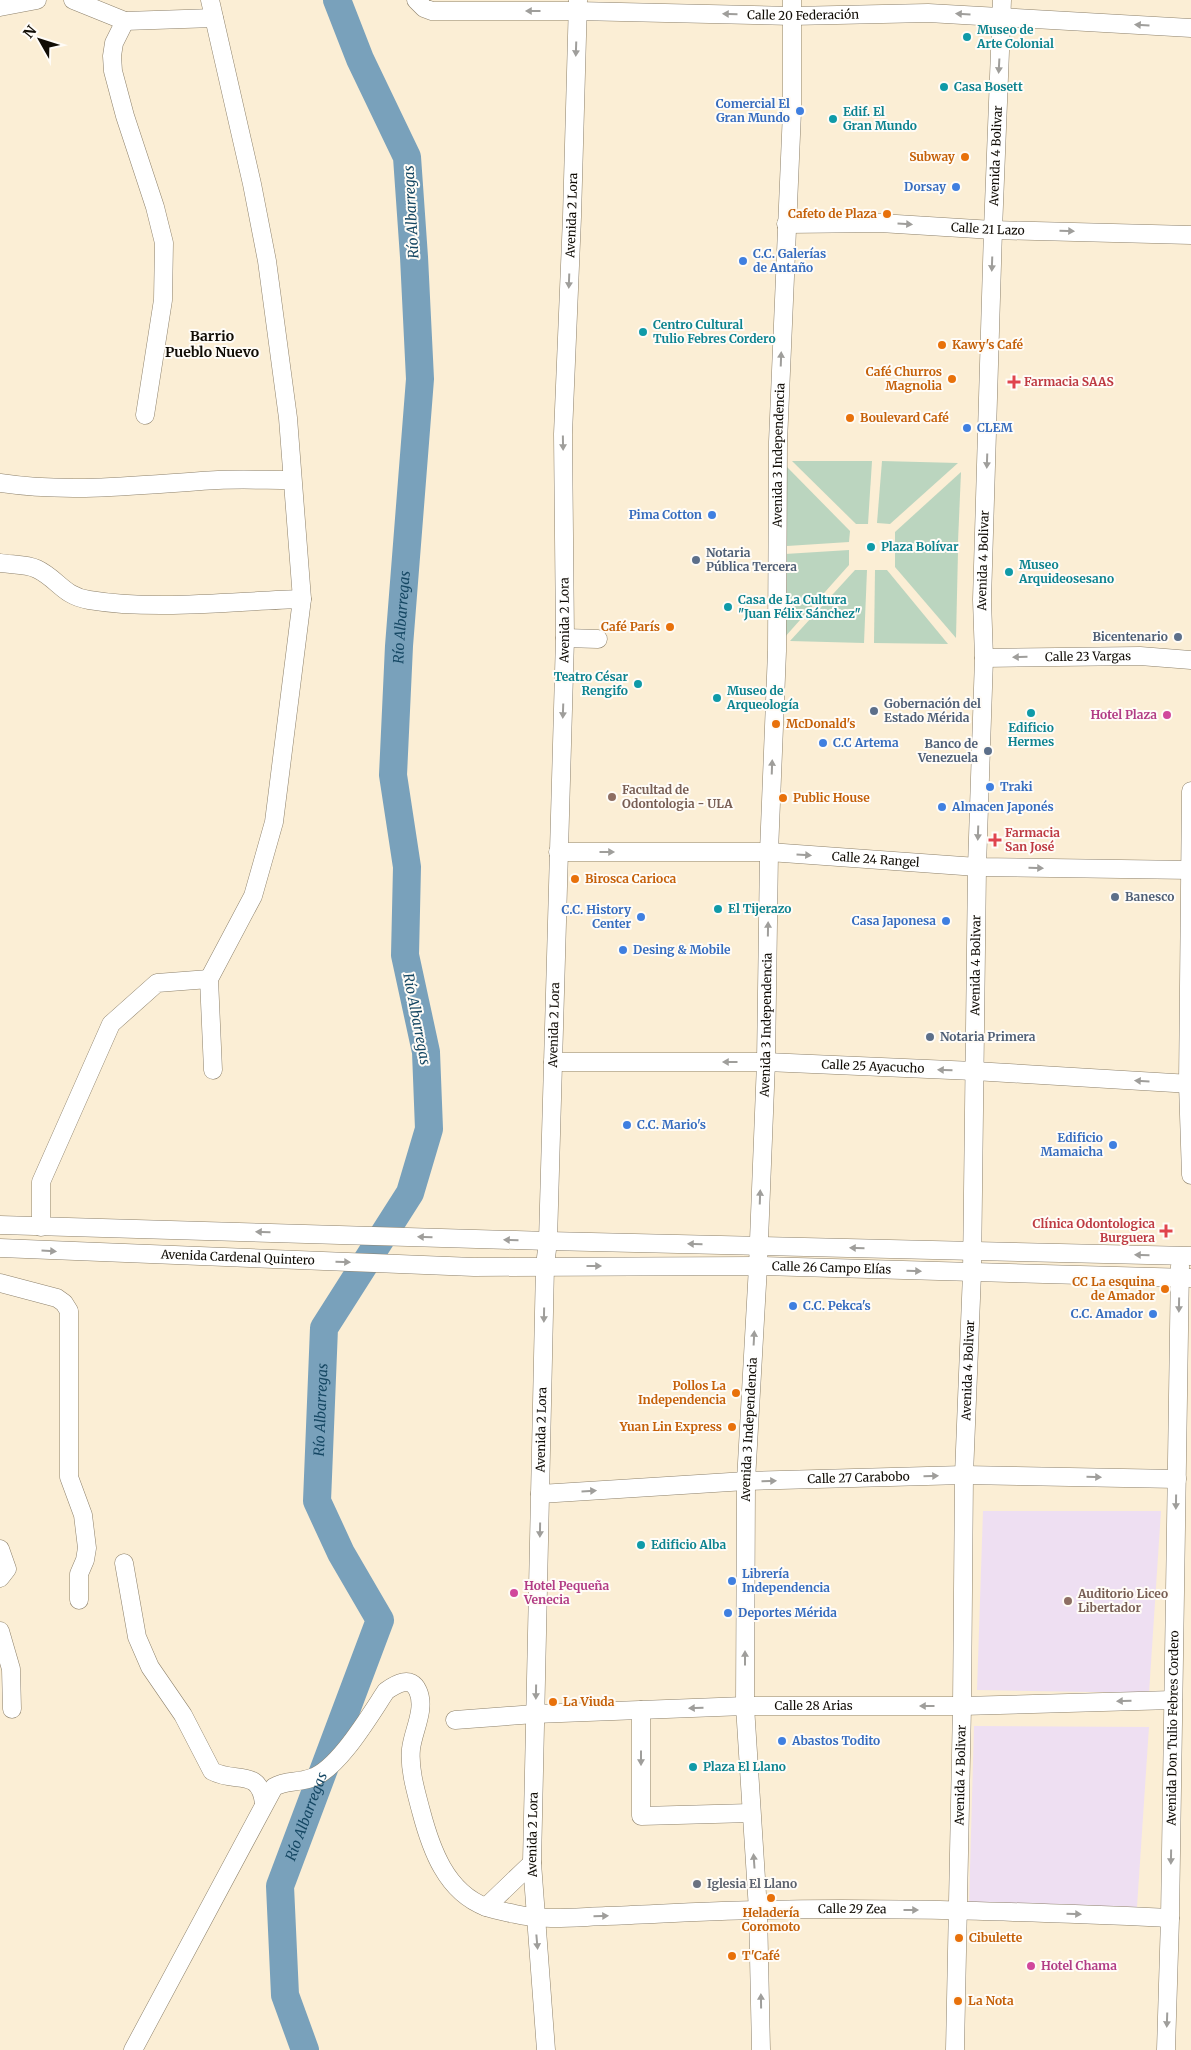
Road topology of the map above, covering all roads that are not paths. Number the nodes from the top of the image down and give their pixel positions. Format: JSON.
{"nodes":[{"id":1,"x":37,"y":0,"type":"edge"},
{"id":2,"x":73,"y":0,"type":"edge"},
{"id":3,"x":210,"y":0,"type":"edge"},
{"id":4,"x":416,"y":2,"type":"edge"},
{"id":5,"x":578,"y":5,"type":"edge"},
{"id":6,"x":0,"y":7,"type":"edge"},
{"id":7,"x":792,"y":8,"type":"edge"},
{"id":8,"x":1002,"y":8,"type":"edge"},
{"id":9,"x":214,"y":18,"type":"junction"},
{"id":10,"x":125,"y":21,"type":"junction"},
{"id":11,"x":1191,"y":28,"type":"edge"},
{"id":12,"x":786,"y":224,"type":"junction"},
{"id":13,"x":993,"y":230,"type":"junction"},
{"id":14,"x":1191,"y":235,"type":"edge"},
{"id":15,"x":145,"y":415,"type":"dead end"},
{"id":16,"x":291,"y":480,"type":"junction"},
{"id":17,"x":0,"y":483,"type":"edge"},
{"id":18,"x":0,"y":563,"type":"edge"},
{"id":19,"x":302,"y":598,"type":"junction"},
{"id":20,"x":565,"y":638,"type":"junction"},
{"id":21,"x":598,"y":639,"type":"dead end"},
{"id":22,"x":984,"y":658,"type":"junction"},
{"id":23,"x":1191,"y":660,"type":"edge"},
{"id":24,"x":1191,"y":791,"type":"edge"},
{"id":25,"x":558,"y":852,"type":"junction"},
{"id":26,"x":769,"y":852,"type":"junction"},
{"id":27,"x":977,"y":868,"type":"junction"},
{"id":28,"x":1190,"y":870,"type":"edge"},
{"id":29,"x":208,"y":980,"type":"junction"},
{"id":30,"x":553,"y":1062,"type":"junction"},
{"id":31,"x":766,"y":1062,"type":"junction"},
{"id":32,"x":213,"y":1070,"type":"dead end"},
{"id":33,"x":974,"y":1071,"type":"junction"},
{"id":34,"x":1189,"y":1084,"type":"edge"},
{"id":35,"x":1191,"y":1175,"type":"edge"},
{"id":36,"x":0,"y":1225,"type":"edge"},
{"id":37,"x":41,"y":1227,"type":"junction"},
{"id":38,"x":548,"y":1241,"type":"junction"},
{"id":39,"x":758,"y":1245,"type":"junction"},
{"id":40,"x":0,"y":1248,"type":"edge"},
{"id":41,"x":971,"y":1250,"type":"junction"},
{"id":42,"x":1185,"y":1256,"type":"edge"},
{"id":43,"x":545,"y":1266,"type":"junction"},
{"id":44,"x":758,"y":1266,"type":"junction"},
{"id":45,"x":474,"y":1267,"type":"joint"},
{"id":46,"x":972,"y":1273,"type":"junction"},
{"id":47,"x":1185,"y":1278,"type":"edge"},
{"id":48,"x":0,"y":1283,"type":"edge"},
{"id":49,"x":964,"y":1475,"type":"junction"},
{"id":50,"x":1177,"y":1479,"type":"junction"},
{"id":51,"x":746,"y":1481,"type":"junction"},
{"id":52,"x":540,"y":1494,"type":"junction"},
{"id":53,"x":0,"y":1549,"type":"edge"},
{"id":54,"x":124,"y":1563,"type":"dead end"},
{"id":55,"x":0,"y":1578,"type":"edge"},
{"id":56,"x":79,"y":1600,"type":"dead end"},
{"id":57,"x":0,"y":1631,"type":"edge"},
{"id":58,"x":1173,"y":1700,"type":"junction"},
{"id":59,"x":745,"y":1706,"type":"junction"},
{"id":60,"x":962,"y":1706,"type":"junction"},
{"id":61,"x":12,"y":1709,"type":"dead end"},
{"id":62,"x":641,"y":1710,"type":"junction"},
{"id":63,"x":535,"y":1714,"type":"junction"},
{"id":64,"x":455,"y":1720,"type":"dead end"},
{"id":65,"x":264,"y":1803,"type":"junction"},
{"id":66,"x":751,"y":1813,"type":"junction"},
{"id":67,"x":532,"y":1863,"type":"junction"},
{"id":68,"x":486,"y":1907,"type":"junction"},
{"id":69,"x":758,"y":1910,"type":"junction"},
{"id":70,"x":958,"y":1910,"type":"junction"},
{"id":71,"x":1170,"y":1918,"type":"junction"},
{"id":72,"x":535,"y":1919,"type":"junction"},
{"id":73,"x":133,"y":2050,"type":"edge"},
{"id":74,"x":546,"y":2050,"type":"edge"},
{"id":75,"x":761,"y":2050,"type":"edge"},
{"id":76,"x":955,"y":2050,"type":"edge"},
{"id":77,"x":1166,"y":2050,"type":"edge"}],
"edges":[{"from":1,"to":6,"type":"street"},
{"from":2,"to":10,"type":"street"},
{"from":3,"to":9,"type":"street"},
{"from":5,"to":4,"type":"street","name":"Calle 20 Federación","one_way":true},
{"from":7,"to":5,"type":"street","name":"Calle 20 Federación","one_way":true},
{"from":5,"to":20,"type":"street","name":"Avenida 2 Lora","one_way":true},
{"from":8,"to":7,"type":"street","name":"Calle 20 Federación","one_way":true},
{"from":7,"to":12,"type":"street","name":"Avenida 3 Independencia"},
{"from":11,"to":8,"type":"street","name":"Calle 20 Federación","one_way":true},
{"from":8,"to":13,"type":"street","name":"Avenida 4 Bolivar","one_way":true},
{"from":9,"to":10,"type":"street"},
{"from":9,"to":16,"type":"street"},
{"from":10,"to":15,"type":"street"},
{"from":12,"to":13,"type":"street","name":"Calle 21 Lazo","one_way":true},
{"from":26,"to":12,"type":"street","name":"Avenida 3 Independencia","one_way":true},
{"from":13,"to":14,"type":"street","name":"Calle 21 Lazo","one_way":true},
{"from":13,"to":22,"type":"street","name":"Avenida 4 Bolivar","one_way":true},
{"from":16,"to":17,"type":"street"},
{"from":16,"to":19,"type":"street"},
{"from":18,"to":19,"type":"street"},
{"from":19,"to":29,"type":"street"},
{"from":20,"to":21,"type":"street"},
{"from":20,"to":25,"type":"street","name":"Avenida 2 Lora","one_way":true},
{"from":23,"to":22,"type":"street","name":"Calle 23 Vargas","one_way":true},
{"from":22,"to":27,"type":"street","name":"Avenida 4 Bolivar","one_way":true},
{"from":24,"to":28,"type":"street"},
{"from":25,"to":26,"type":"street","name":"Calle 24 Rangel","one_way":true},
{"from":25,"to":30,"type":"street","name":"Avenida 2 Lora"},
{"from":26,"to":27,"type":"street","name":"Calle 24 Rangel","one_way":true},
{"from":31,"to":26,"type":"street","name":"Avenida 3 Independencia","one_way":true},
{"from":27,"to":28,"type":"street","name":"Calle 24 Rangel","one_way":true},
{"from":27,"to":33,"type":"street","name":"Avenida 4 Bolivar"},
{"from":28,"to":34,"type":"street"},
{"from":29,"to":32,"type":"street"},
{"from":29,"to":37,"type":"street"},
{"from":31,"to":30,"type":"street","name":"Calle 25 Ayacucho","one_way":true},
{"from":30,"to":38,"type":"street","name":"Avenida 2 Lora"},
{"from":33,"to":31,"type":"street","name":"Calle 25 Ayacucho","one_way":true},
{"from":39,"to":31,"type":"street","name":"Avenida 3 Independencia","one_way":true},
{"from":34,"to":33,"type":"street","name":"Calle 25 Ayacucho","one_way":true},
{"from":33,"to":41,"type":"street","name":"Avenida 4 Bolivar"},
{"from":34,"to":35,"type":"street"},
{"from":36,"to":37,"type":"street"},
{"from":38,"to":37,"type":"street","name":"Calle 26 Campo Elías","one_way":true},
{"from":39,"to":38,"type":"street","name":"Calle 26 Campo Elías","one_way":true},
{"from":38,"to":43,"type":"street","name":"Avenida 2 Lora"},
{"from":41,"to":39,"type":"street","name":"Calle 26 Campo Elías","one_way":true},
{"from":39,"to":44,"type":"street","name":"Avenida 3 Independencia"},
{"from":40,"to":45,"type":"street","name":"Avenida Cardenal Quintero","one_way":true},
{"from":42,"to":41,"type":"street","name":"Calle 26 Campo Elías","one_way":true},
{"from":41,"to":46,"type":"street","name":"Avenida 4 Bolivar"},
{"from":42,"to":47,"type":"street","name":"Avenida Don Tulio Febres Cordero"},
{"from":43,"to":44,"type":"street","name":"Calle 26 Campo Elías","one_way":true},
{"from":43,"to":45,"type":"street","name":"Calle 26 Campo Elías"},
{"from":43,"to":52,"type":"street","name":"Avenida 2 Lora","one_way":true},
{"from":44,"to":46,"type":"street","name":"Calle 26 Campo Elías","one_way":true},
{"from":51,"to":44,"type":"street","name":"Avenida 3 Independencia","one_way":true},
{"from":46,"to":47,"type":"street","name":"Calle 26 Campo Elías"},
{"from":46,"to":49,"type":"street","name":"Avenida 4 Bolivar"},
{"from":47,"to":50,"type":"street","name":"Avenida Don Tulio Febres Cordero","one_way":true},
{"from":48,"to":56,"type":"street"},
{"from":49,"to":50,"type":"street","name":"Calle 27 Carabobo","one_way":true},
{"from":51,"to":49,"type":"street","name":"Calle 27 Carabobo","one_way":true},
{"from":49,"to":60,"type":"street","name":"Avenida 4 Bolivar"},
{"from":50,"to":58,"type":"street","name":"Avenida Don Tulio Febres Cordero","one_way":true},
{"from":52,"to":51,"type":"street","name":"Calle 27 Carabobo","one_way":true},
{"from":59,"to":51,"type":"street","name":"Avenida 3 Independencia","one_way":true},
{"from":52,"to":63,"type":"street","name":"Avenida 2 Lora","one_way":true},
{"from":53,"to":55,"type":"street"},
{"from":54,"to":65,"type":"street"},
{"from":57,"to":61,"type":"street"},
{"from":58,"to":60,"type":"street","name":"Calle 28 Arias","one_way":true},
{"from":58,"to":71,"type":"street","name":"Avenida Don Tulio Febres Cordero","one_way":true},
{"from":60,"to":59,"type":"street","name":"Calle 28 Arias","one_way":true},
{"from":59,"to":62,"type":"street","name":"Calle 28 Arias","one_way":true},
{"from":59,"to":66,"type":"street","name":"Avenida 3 Independencia"},
{"from":60,"to":70,"type":"street","name":"Avenida 4 Bolivar"},
{"from":62,"to":63,"type":"street","name":"Calle 28 Arias"},
{"from":62,"to":66,"type":"street","one_way":true},
{"from":63,"to":64,"type":"street","name":"Calle 28 Arias"},
{"from":63,"to":67,"type":"street","name":"Avenida 2 Lora"},
{"from":65,"to":68,"type":"street","name":"Calle 29 Zea"},
{"from":65,"to":73,"type":"street"},
{"from":69,"to":66,"type":"street","name":"Avenida 3 Independencia","one_way":true},
{"from":67,"to":68,"type":"street"},
{"from":67,"to":72,"type":"street","name":"Avenida 2 Lora"},
{"from":68,"to":72,"type":"street","name":"Calle 29 Zea"},
{"from":69,"to":70,"type":"street","name":"Calle 29 Zea","one_way":true},
{"from":72,"to":69,"type":"street","name":"Calle 29 Zea","one_way":true},
{"from":75,"to":69,"type":"street","name":"Avenida 3 Independencia","one_way":true},
{"from":70,"to":71,"type":"street","name":"Calle 29 Zea","one_way":true},
{"from":70,"to":76,"type":"street","name":"Avenida 4 Bolivar"},
{"from":71,"to":77,"type":"street","name":"Avenida Don Tulio Febres Cordero","one_way":true},
{"from":72,"to":74,"type":"street","name":"Avenida 2 Lora","one_way":true}]}
